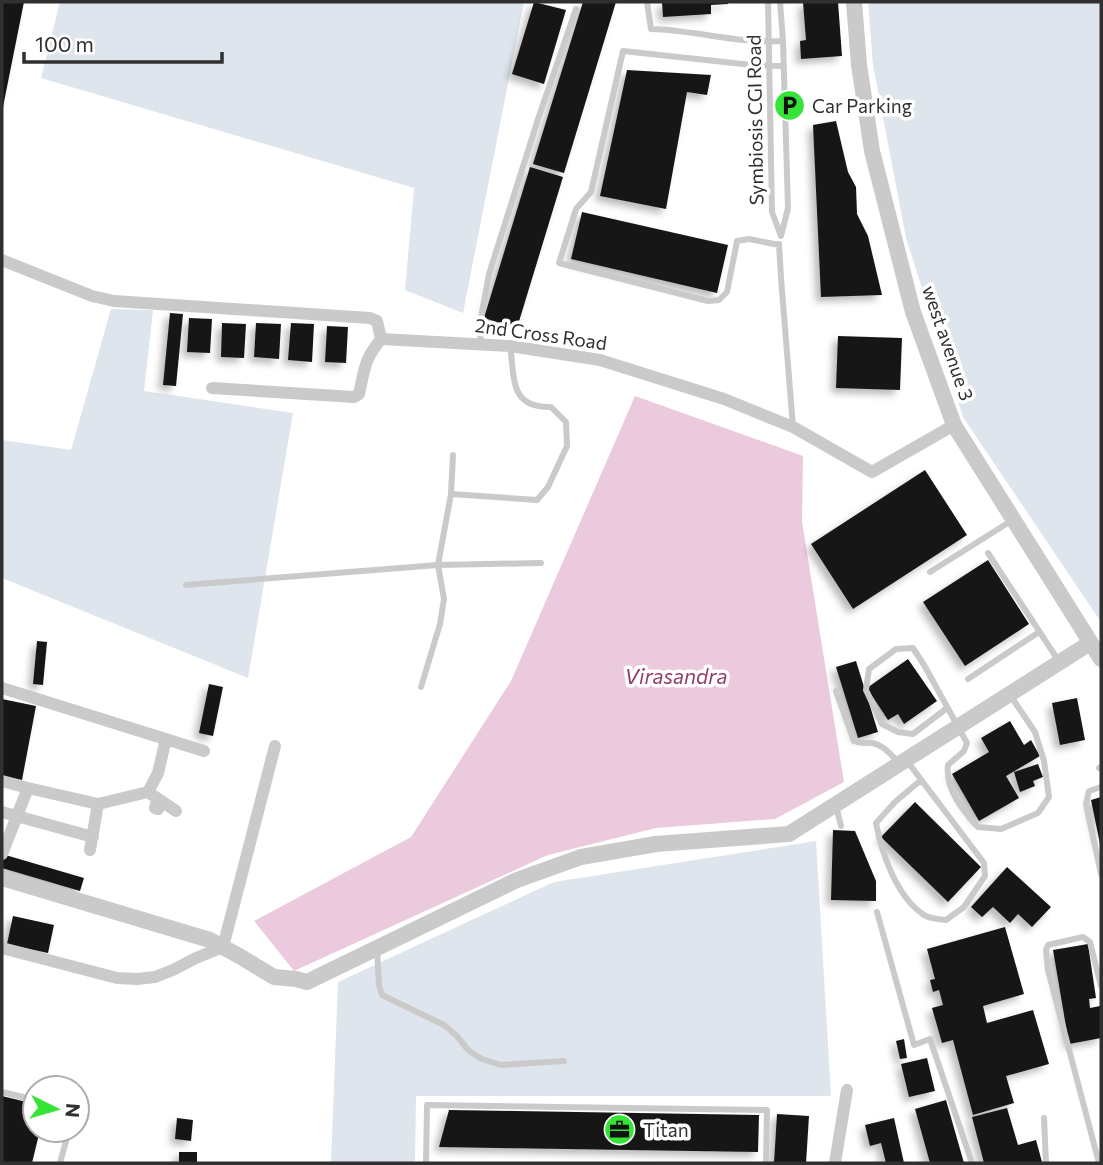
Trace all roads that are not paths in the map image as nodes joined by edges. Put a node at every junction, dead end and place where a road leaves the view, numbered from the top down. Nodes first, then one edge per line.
1 (647, 2) edge
2 (768, 2) edge
3 (780, 2) edge
4 (854, 2) edge
5 (576, 9) dead end
6 (783, 41) junction
7 (770, 42) junction
8 (770, 66) junction
9 (783, 66) junction
10 (781, 236) junction
11 (779, 245) junction
12 (2, 260) edge
13 (381, 339) junction
14 (480, 344) junction
15 (510, 346) junction
16 (212, 388) dead end
17 (954, 425) junction
18 (793, 427) junction
19 (453, 455) dead end
20 (451, 494) junction
21 (1013, 520) junction
22 (988, 553) dead end
23 (541, 563) dead end
24 (438, 565) junction
25 (930, 572) dead end
26 (186, 585) dead end
27 (1039, 632) junction
28 (1090, 643) junction
29 (1101, 659) edge
30 (1059, 662) junction
31 (968, 679) dead end
32 (421, 687) dead end
33 (2, 688) edge
34 (836, 691) dead end
35 (1009, 694) junction
36 (947, 708) junction
37 (957, 727) junction
38 (166, 739) junction
39 (275, 746) dead end
40 (204, 751) dead end
41 (902, 762) junction
42 (921, 780) junction
43 (2, 782) edge
44 (1101, 786) edge
45 (28, 788) junction
46 (148, 792) junction
47 (98, 804) junction
48 (835, 804) junction
49 (176, 811) dead end
50 (2, 812) edge
51 (17, 817) junction
52 (841, 826) dead end
53 (2, 853) edge
54 (1101, 874) edge
55 (2, 878) edge
56 (877, 912) dead end
57 (223, 947) junction
58 (2, 948) edge
59 (377, 948) junction
60 (1101, 986) edge
61 (564, 1061) dead end
62 (847, 1090) dead end
63 (2, 1092) edge
64 (21, 1097) edge
65 (1044, 1118) dead end
66 (1101, 1129) edge
67 (1091, 1133) junction
68 (66, 1144) edge
69 (61, 1163) edge
70 (426, 1163) edge
71 (765, 1163) edge
72 (835, 1163) edge
73 (972, 1163) edge
74 (1046, 1163) edge
75 (1098, 1163) edge

1 - 7 lane
2 - 7 lane, Symbiosis CGI Road
3 - 6 lane, Symbiosis CGI Road
4 - 17 street, west avenue 3
5 - 14 lane
6 - 7 lane
6 - 9 lane, Symbiosis CGI Road
7 - 8 lane, Symbiosis CGI Road
8 - 9 lane
8 - 10 lane, Symbiosis CGI Road
8 - 11 lane
9 - 10 lane, Symbiosis CGI Road
10 - 11 lane, Symbiosis CGI Road
11 - 18 lane, Symbiosis CGI Road
12 - 13 street
13 - 14 street, 2nd Cross Road
13 - 16 street
14 - 15 street, 2nd Cross Road
15 - 18 street, 2nd Cross Road
15 - 20 lane
17 - 18 street, 2nd Cross Road
17 - 21 street, west avenue 3
19 - 20 lane
20 - 24 lane
21 - 25 lane
21 - 28 street, west avenue 3
22 - 27 lane
23 - 24 lane
24 - 26 lane
24 - 32 lane
27 - 30 lane
27 - 31 lane
28 - 29 street, west avenue 3
28 - 30 street
30 - 35 street
33 - 38 street
34 - 41 lane
35 - 37 street
35 - 37 lane
36 - 36 lane
36 - 37 lane
37 - 41 street
38 - 40 street
38 - 46 street
39 - 57 street
41 - 42 lane
41 - 48 street
42 - 42 lane
43 - 45 street
44 - 54 lane
45 - 47 street
45 - 51 street
46 - 47 street
46 - 49 street
47 - 51 street
48 - 52 lane
48 - 59 street
50 - 51 street
51 - 53 street
55 - 57 street
56 - 73 lane
57 - 58 street
57 - 59 street
59 - 61 lane
60 - 67 lane
62 - 72 street
63 - 64 lane
65 - 74 lane
66 - 67 lane
67 - 75 lane
68 - 69 lane
70 - 71 lane

